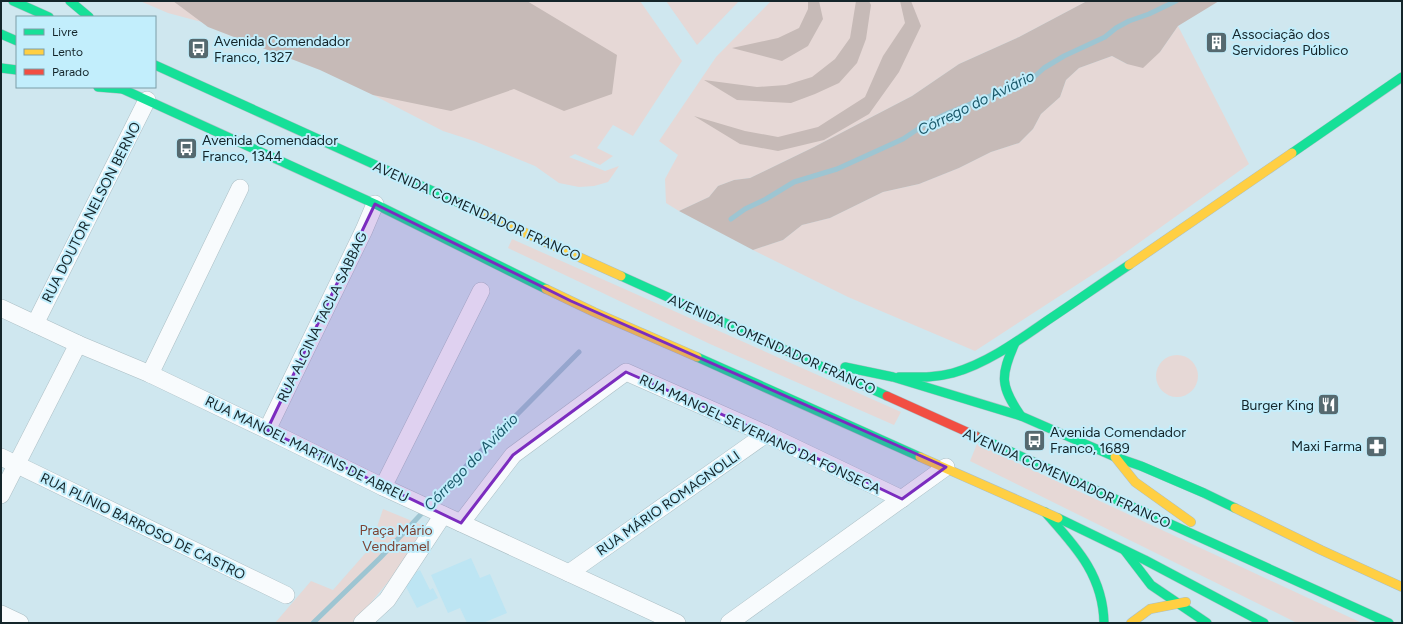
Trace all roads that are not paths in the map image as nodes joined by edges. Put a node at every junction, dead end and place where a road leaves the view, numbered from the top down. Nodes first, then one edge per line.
1 (13, 1) edge
2 (70, 1) edge
3 (47, 16) edge
4 (88, 16) edge
5 (1, 34) edge
6 (16, 41) edge
7 (156, 65) edge
8 (1, 68) edge
9 (16, 70) edge
10 (1402, 77) edge
11 (121, 88) edge
12 (147, 100) junction
13 (240, 188) dead end
14 (375, 204) junction
15 (481, 291) dead end
16 (1, 308) edge
17 (35, 324) junction
18 (1015, 343) junction
19 (78, 344) junction
20 (801, 358) junction
21 (150, 374) junction
22 (893, 377) junction
23 (1021, 416) junction
24 (268, 430) junction
25 (766, 434) junction
26 (1115, 457) junction
27 (1, 458) edge
28 (17, 465) junction
29 (946, 467) junction
30 (390, 490) junction
31 (1, 495) edge
32 (902, 499) junction
33 (1045, 512) junction
34 (440, 513) junction
35 (461, 523) junction
36 (1126, 550) junction
37 (1242, 557) junction
38 (569, 573) junction
39 (1402, 587) edge
40 (286, 595) dead end
41 (1220, 600) junction
42 (1176, 603) junction
43 (1, 614) edge
44 (20, 623) edge
45 (362, 623) edge
46 (677, 623) edge
47 (729, 623) edge
48 (1104, 623) edge
49 (1131, 623) edge
50 (1207, 623) edge
51 (1264, 623) edge
52 (1389, 623) edge

1 - 3 main road
2 - 4 main road
5 - 6 main road
7 - 20 main road, AVENIDA COMENDADOR FRANCO
8 - 9 main road
10 - 18 main road
11 - 12 main road
12 - 14 main road
12 - 17 street, RUA DOUTOR NELSON BERNO
13 - 21 street
14 - 24 street, RUA ALCINA TACLA SABBAG
14 - 29 main road
15 - 30 street
16 - 17 street, RUA MANOEL MARTINS DE ABREU
17 - 19 street, RUA MANOEL MARTINS DE ABREU
18 - 22 main road
18 - 23 main road
19 - 21 street, RUA MANOEL MARTINS DE ABREU
19 - 28 street
20 - 22 main road
20 - 37 main road, AVENIDA COMENDADOR FRANCO
21 - 24 street, RUA MANOEL MARTINS DE ABREU
22 - 23 main road
23 - 26 main road
24 - 30 street, RUA MANOEL MARTINS DE ABREU
25 - 32 street, RUA MANOEL SEVERIANO DA FONSECA
25 - 35 street, RUA MANOEL SEVERIANO DA FONSECA
25 - 38 street, RUA MÁRIO ROMAGNOLLI
26 - 37 main road
26 - 39 main road
27 - 28 street, RUA PLÍNIO BARROSO DE CASTRO
28 - 31 street
28 - 40 street, RUA PLÍNIO BARROSO DE CASTRO
29 - 32 street
29 - 33 main road
30 - 34 street, RUA MANOEL MARTINS DE ABREU
32 - 47 street
33 - 36 main road
33 - 48 main road
34 - 35 street, RUA MANOEL MARTINS DE ABREU
34 - 45 street
35 - 38 street, RUA MANOEL MARTINS DE ABREU
36 - 41 main road
36 - 42 main road
37 - 52 main road, AVENIDA COMENDADOR FRANCO
38 - 46 street, RUA MANOEL MARTINS DE ABREU
41 - 42 main road
41 - 51 main road
42 - 49 main road
42 - 50 main road
43 - 44 street

